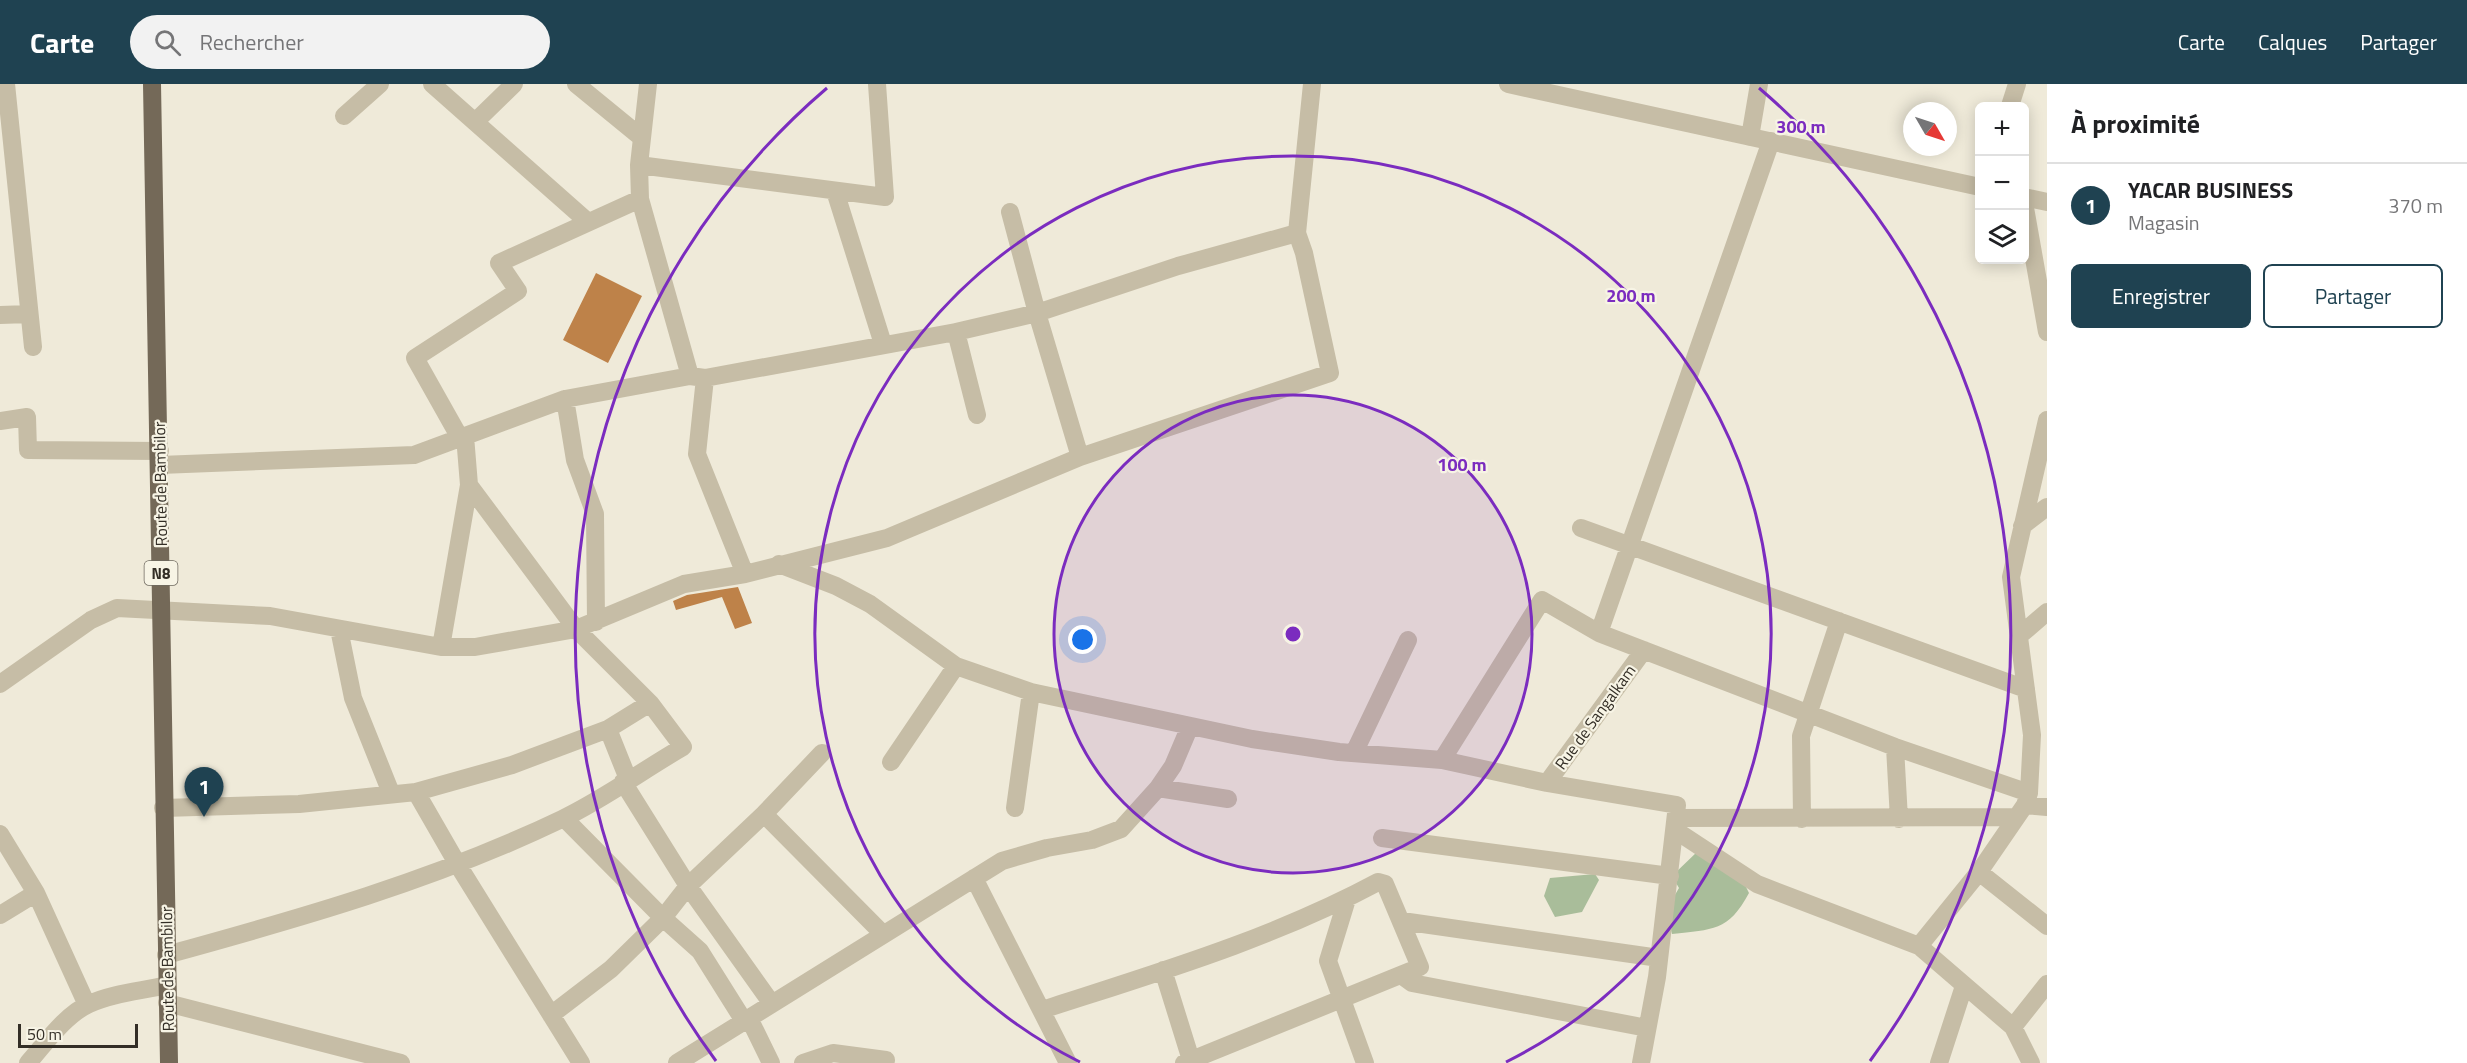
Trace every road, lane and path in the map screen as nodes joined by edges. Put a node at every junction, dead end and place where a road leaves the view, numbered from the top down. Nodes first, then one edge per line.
1 (6, 84) edge
2 (152, 84) edge
3 (380, 84) edge
4 (432, 84) edge
5 (514, 84) edge
6 (576, 84) edge
7 (648, 84) edge
8 (877, 84) edge
9 (1312, 84) edge
10 (1508, 84) edge
11 (1760, 84) edge
12 (2017, 84) edge
13 (2011, 102) edge
14 (344, 116) dead end
15 (475, 122) junction
16 (1750, 137) junction
17 (642, 138) junction
18 (1771, 141) junction
19 (639, 165) junction
20 (1975, 186) edge
21 (836, 191) junction
22 (2029, 198) edge
23 (640, 199) junction
24 (2047, 202) edge
25 (2026, 210) edge
26 (1010, 212) dead end
27 (588, 222) junction
28 (1297, 233) junction
29 (1037, 313) junction
30 (29, 314) junction
31 (0, 315) edge
32 (956, 332) junction
33 (2047, 332) edge
34 (883, 344) junction
35 (33, 347) dead end
36 (698, 377) junction
37 (565, 399) junction
38 (977, 414) dead end
39 (2047, 420) edge
40 (0, 421) edge
41 (463, 437) junction
42 (1080, 457) junction
43 (160, 458) junction
44 (469, 485) junction
45 (2047, 507) edge
46 (2022, 526) junction
47 (1581, 528) dead end
48 (1629, 546) junction
49 (779, 564) junction
50 (745, 574) junction
51 (161, 609) junction
52 (2047, 612) edge
53 (1839, 621) junction
54 (596, 622) junction
55 (576, 628) junction
56 (339, 629) junction
57 (1599, 633) junction
58 (2019, 636) junction
59 (1408, 639) dead end
60 (441, 647) junction
61 (1644, 650) junction
62 (956, 666) junction
63 (0, 684) edge
64 (2026, 689) junction
65 (1031, 692) junction
66 (650, 703) junction
67 (1808, 713) junction
68 (1190, 726) junction
69 (608, 729) junction
70 (1896, 747) junction
71 (822, 753) dead end
72 (1354, 753) junction
73 (1442, 760) junction
74 (891, 762) dead end
75 (626, 781) junction
76 (1546, 783) junction
77 (1158, 788) junction
78 (417, 792) junction
79 (391, 793) junction
80 (1228, 799) dead end
81 (2024, 805) junction
82 (2046, 807) edge
83 (163, 808) junction
84 (1015, 808) dead end
85 (764, 814) junction
86 (564, 818) junction
87 (1802, 819) junction
88 (1899, 819) junction
89 (1676, 824) junction
90 (0, 834) edge
91 (1382, 838) dead end
92 (458, 866) junction
93 (1979, 872) junction
94 (1670, 876) junction
95 (974, 878) junction
96 (688, 886) junction
97 (36, 893) junction
98 (1347, 899) junction
99 (0, 915) edge
100 (663, 918) junction
101 (1402, 921) junction
102 (2047, 926) edge
103 (883, 934) junction
104 (1919, 946) junction
105 (166, 955) junction
106 (1659, 958) junction
107 (1163, 970) junction
108 (1401, 975) junction
109 (2047, 984) edge
110 (1964, 986) junction
111 (167, 994) junction
112 (1342, 999) junction
113 (772, 1004) junction
114 (87, 1005) junction
115 (1042, 1010) junction
116 (551, 1016) junction
117 (747, 1020) junction
118 (2013, 1027) junction
119 (1647, 1028) junction
120 (333, 1055) edge
121 (886, 1060) dead end
122 (1188, 1062) edge
123 (27, 1063) edge
124 (169, 1063) edge
125 (401, 1063) edge
126 (581, 1063) edge
127 (677, 1063) edge
128 (771, 1063) edge
129 (803, 1063) edge
130 (1068, 1063) edge
131 (1365, 1063) edge
132 (1641, 1063) edge
133 (1939, 1063) edge
134 (2031, 1063) edge

1 - 30 street
2 - 43 main road, Route de Bambilor / N8
3 - 14 street
4 - 15 street
5 - 15 street
6 - 17 street
7 - 17 street
8 - 21 street
9 - 28 street
10 - 16 street
11 - 16 street
12 - 13 street
15 - 27 street
16 - 18 street
17 - 19 street
18 - 20 street
18 - 48 street
19 - 21 street
19 - 23 street
21 - 34 street
22 - 24 street
23 - 27 street
23 - 36 street
25 - 33 street
26 - 29 street
27 - 41 street
28 - 29 street
28 - 42 street
29 - 32 street
29 - 42 street
30 - 31 street
30 - 35 street
32 - 34 street
32 - 38 street
34 - 36 street
36 - 37 street
36 - 50 street
37 - 41 street
37 - 54 street
39 - 46 street
40 - 43 street
41 - 43 street
41 - 44 street
42 - 49 street
43 - 51 main road, Route de Bambilor / N8
44 - 55 street
44 - 60 street
45 - 46 street
46 - 58 street
47 - 48 street
48 - 53 street
48 - 57 street
49 - 50 street
49 - 62 street
50 - 54 street
51 - 56 street
51 - 63 street
51 - 83 main road, Route de Bambilor / N8
52 - 58 street
53 - 64 street
53 - 67 street
54 - 55 street
55 - 60 street
55 - 66 street
56 - 60 street
56 - 79 street
57 - 61 street
57 - 73 street
58 - 64 street
59 - 72 street
61 - 67 street
61 - 76 street, Rue de Sangalkam
62 - 65 street
62 - 74 street
64 - 81 street
65 - 68 street
65 - 84 street
66 - 69 street
66 - 75 street
67 - 70 street
67 - 87 street
68 - 72 street
68 - 77 street
69 - 75 street
69 - 78 street
70 - 81 street
70 - 88 street
71 - 85 street
72 - 73 street
73 - 76 street
75 - 86 street
75 - 96 street
76 - 89 street
77 - 80 street
77 - 95 street
78 - 79 street
78 - 92 street
79 - 83 street
81 - 82 street
81 - 88 street
81 - 93 street
83 - 105 main road, Route de Bambilor / N8
85 - 96 street
85 - 103 street
86 - 92 street
86 - 100 street
87 - 88 street
87 - 89 street
89 - 94 street
89 - 104 street
90 - 97 street
91 - 94 street
92 - 105 street
92 - 116 street
93 - 102 street
93 - 104 street
94 - 106 street
95 - 103 street
95 - 115 street
96 - 100 street
96 - 113 street
97 - 99 street
97 - 114 street
98 - 101 street
98 - 107 street
98 - 112 street
100 - 116 street
100 - 117 street
101 - 106 street
101 - 108 street
103 - 113 street
104 - 110 street
105 - 111 main road, Route de Bambilor / N8
106 - 119 street
107 - 115 street
107 - 122 street
108 - 112 street
108 - 119 street
109 - 118 street
110 - 118 street
110 - 133 street
111 - 114 street
111 - 120 street
111 - 124 main road, Route de Bambilor / N8
112 - 122 street
112 - 131 street
113 - 117 street
114 - 123 street
115 - 130 street
116 - 126 street
117 - 127 street
117 - 128 street
118 - 134 street
119 - 132 street
120 - 125 street
121 - 129 street

